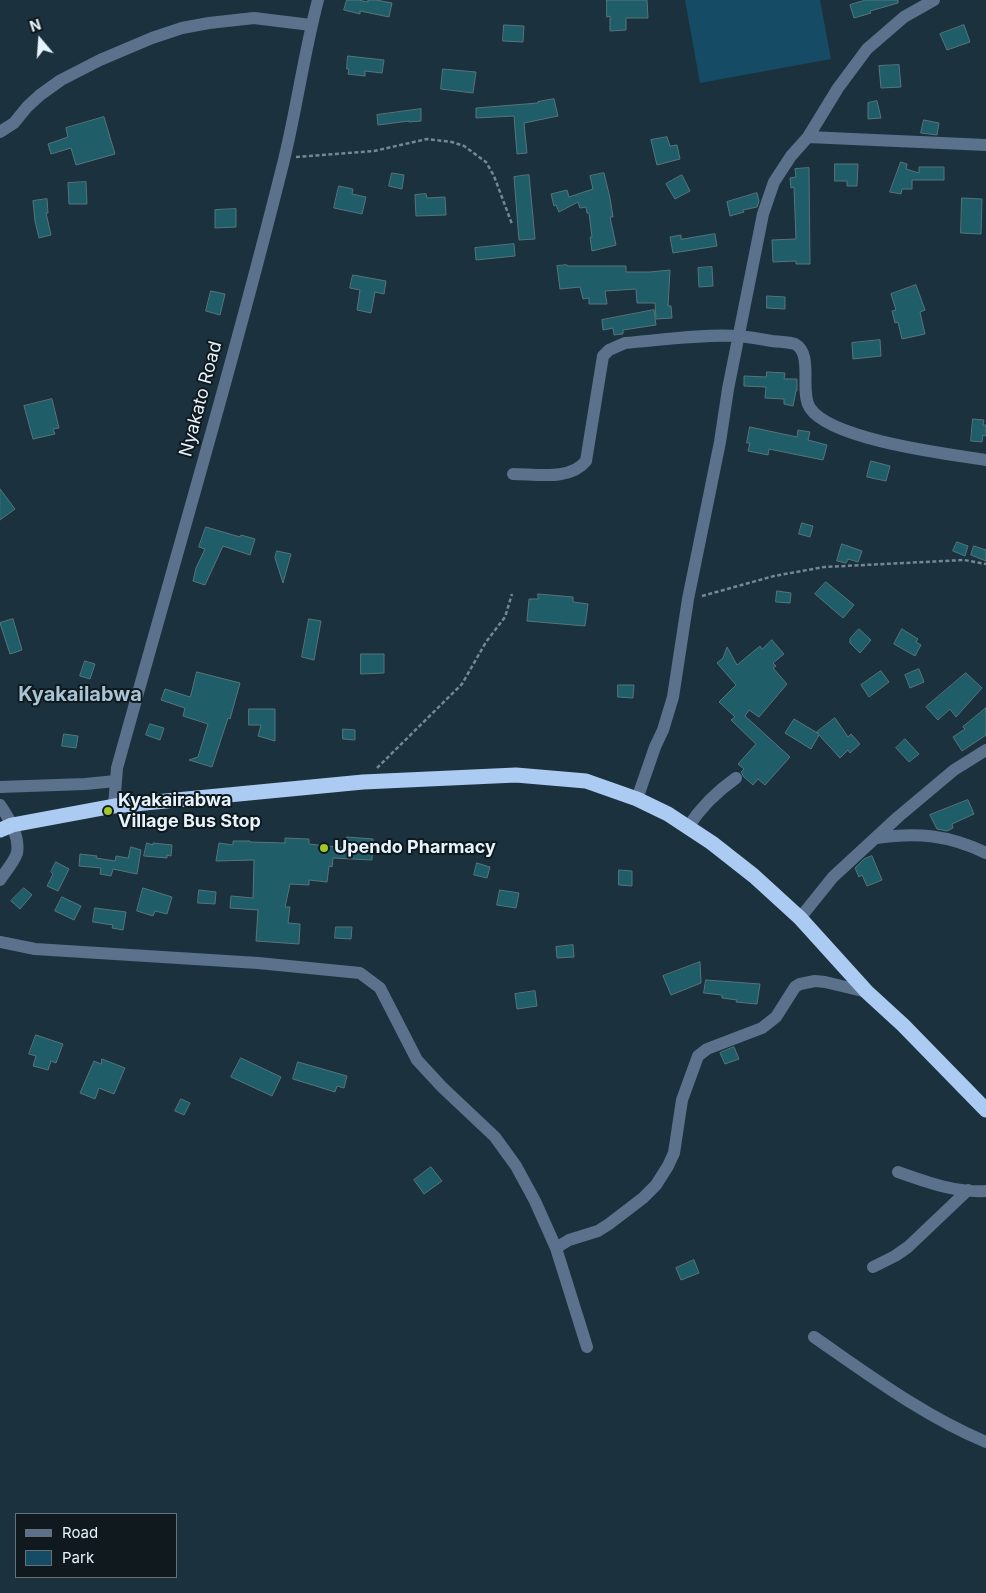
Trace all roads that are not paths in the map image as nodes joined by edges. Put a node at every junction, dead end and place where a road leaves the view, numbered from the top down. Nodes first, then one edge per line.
1 (318, 0) edge
2 (934, 0) edge
3 (311, 25) junction
4 (0, 132) edge
5 (808, 137) junction
6 (986, 145) edge
7 (738, 336) junction
8 (986, 460) edge
9 (513, 474) dead end
10 (986, 750) edge
11 (736, 778) dead end
12 (116, 781) junction
13 (0, 787) edge
14 (637, 799) junction
15 (0, 805) edge
16 (114, 806) junction
17 (6, 827) edge
18 (688, 827) junction
19 (877, 838) junction
20 (986, 853) edge
21 (0, 880) edge
22 (800, 918) junction
23 (0, 942) edge
24 (867, 992) junction
25 (986, 1110) edge
26 (898, 1172) dead end
27 (968, 1190) junction
28 (986, 1191) edge
29 (556, 1248) junction
30 (873, 1267) dead end
31 (814, 1336) dead end
32 (587, 1347) dead end
33 (986, 1442) edge

1 - 3 street, Nyakato Road
2 - 5 street
3 - 4 street
3 - 12 street, Nyakato Road
5 - 6 street
5 - 7 street
7 - 8 street
7 - 9 street
7 - 14 street
10 - 19 street
11 - 18 street
12 - 13 street
12 - 16 street, Nyakato Road
14 - 16 highway
14 - 18 highway
15 - 17 street
16 - 17 highway
17 - 21 street
18 - 22 highway
19 - 20 street
19 - 22 street
22 - 24 highway
23 - 29 street
24 - 25 highway
24 - 29 street
26 - 27 street
27 - 28 street
27 - 30 street
29 - 32 street
31 - 33 street

